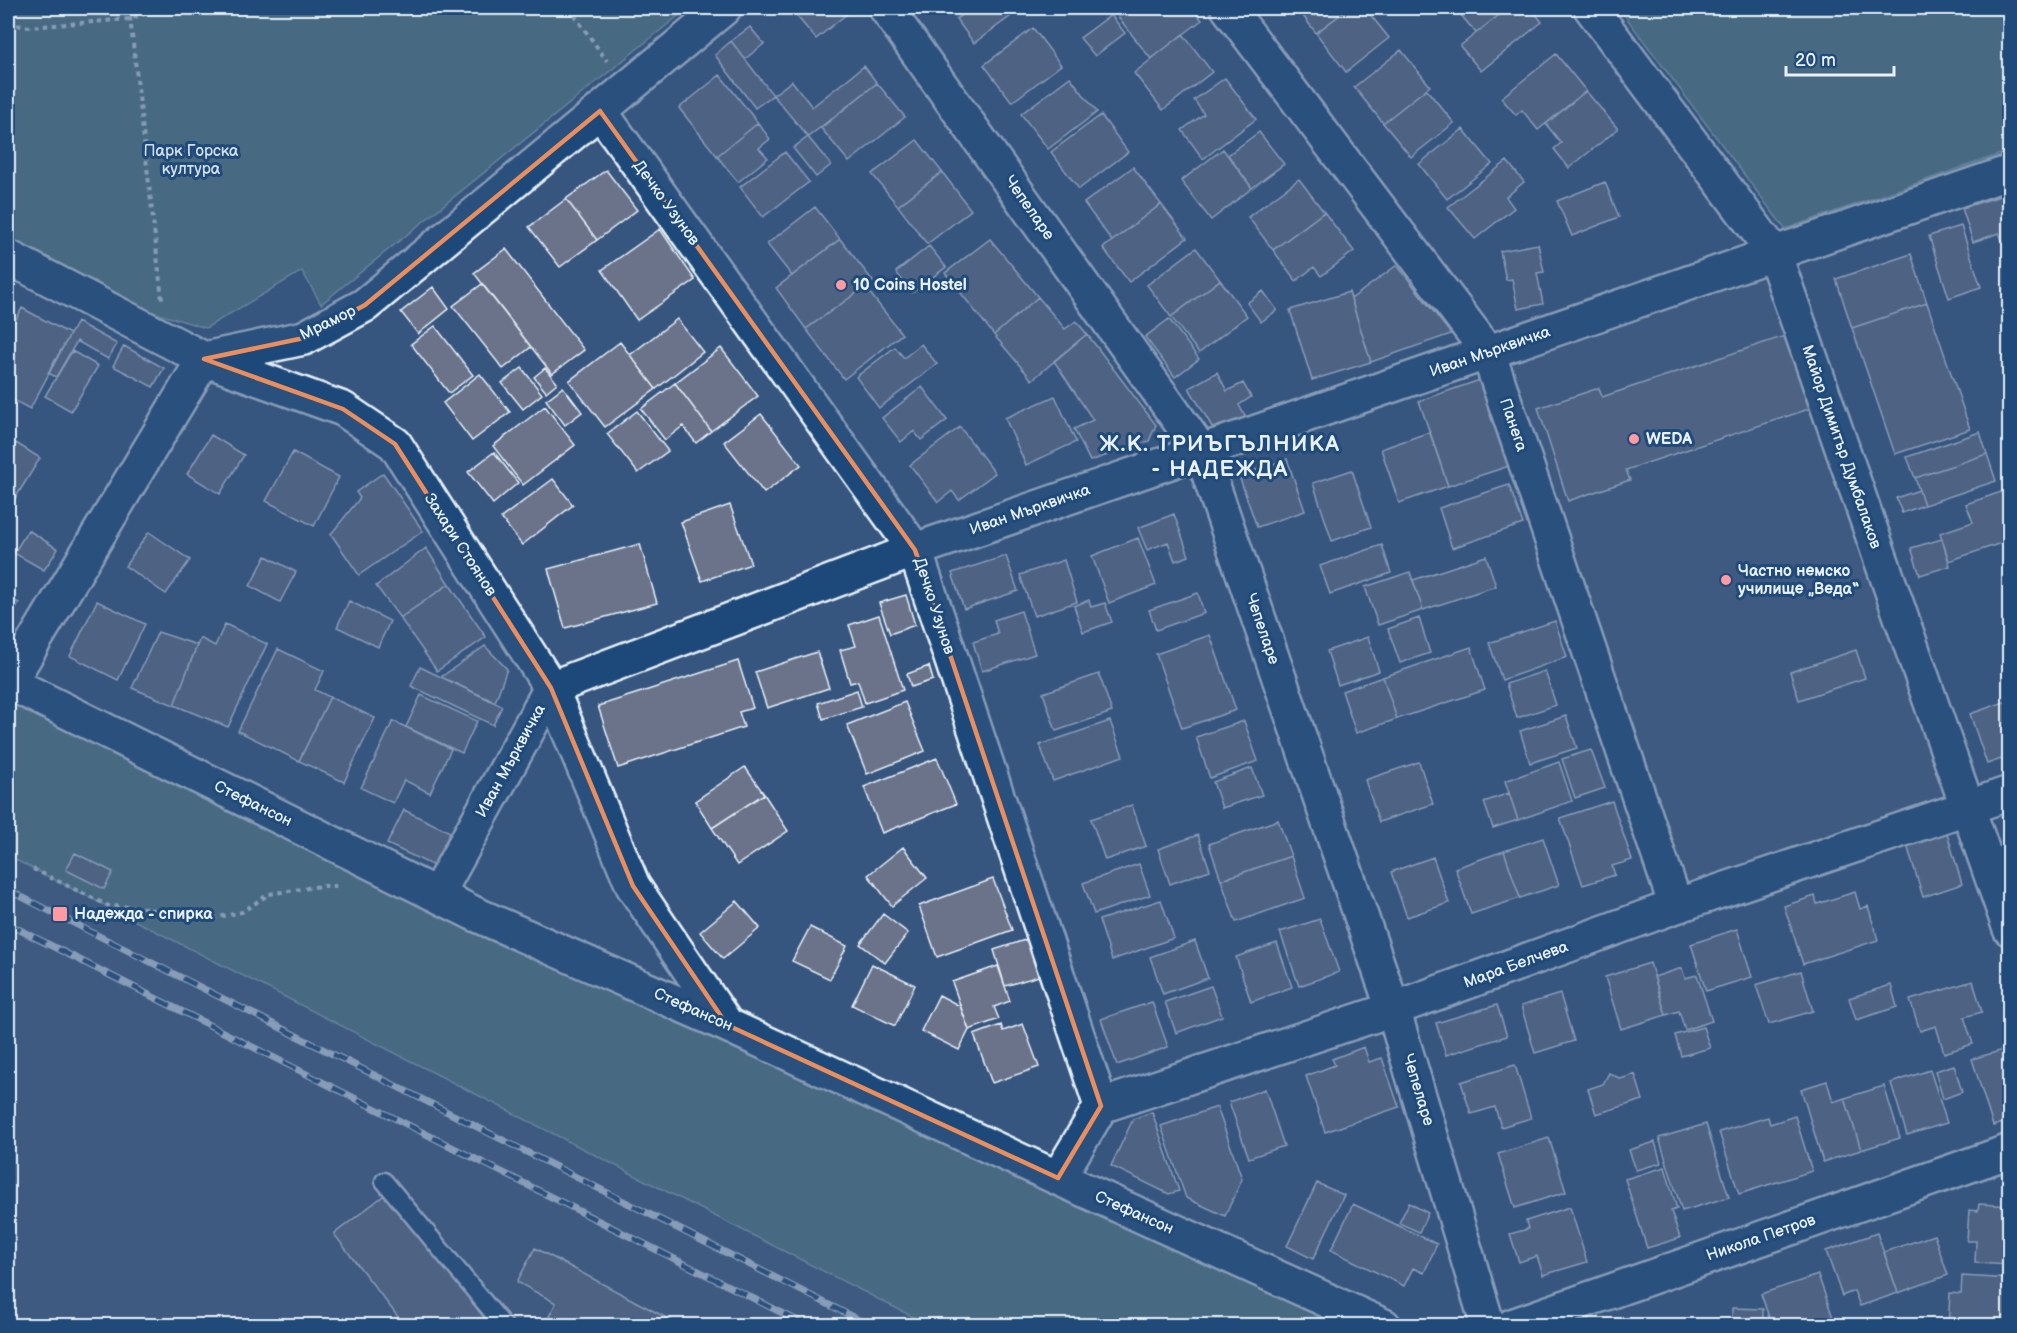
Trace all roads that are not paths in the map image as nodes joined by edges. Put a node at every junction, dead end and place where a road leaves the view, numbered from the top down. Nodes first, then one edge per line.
1 (724, 8) edge
2 (886, 8) edge
3 (1228, 8) edge
4 (1591, 8) edge
5 (600, 111) junction
6 (2010, 172) edge
7 (1774, 253) junction
8 (8, 257) edge
9 (1488, 352) junction
10 (204, 359) junction
11 (1201, 451) junction
12 (915, 550) junction
13 (8, 683) edge
14 (551, 688) junction
15 (2010, 793) edge
16 (1966, 808) junction
17 (437, 895) junction
18 (1676, 906) junction
19 (2010, 929) edge
20 (1394, 1009) junction
21 (727, 1025) junction
22 (1101, 1106) junction
23 (2010, 1151) edge
24 (1058, 1178) junction
25 (384, 1181) dead end
26 (504, 1326) edge
27 (1384, 1326) edge
28 (1488, 1326) edge
29 (1512, 1326) edge

1 - 5 street, Мрамор
2 - 11 street, Чепеларе
3 - 9 street, Панега
4 - 7 street, Майор Димитър Думбалаков
5 - 10 street, Мрамор
5 - 12 street, Дечко Узунов
6 - 7 street, Иван Мърквичка
7 - 9 street, Иван Мърквичка
7 - 16 street, Майор Димитър Думбалаков
8 - 10 street, Захари Стоянов
9 - 11 street, Иван Мърквичка
9 - 18 street, Панега
10 - 13 street
10 - 14 street, Захари Стоянов
11 - 12 street, Иван Мърквичка
11 - 20 street, Чепеларе
12 - 14 street, Иван Мърквичка
12 - 22 street, Дечко Узунов
13 - 17 street, Стефансон
14 - 17 street, Иван Мърквичка
14 - 21 street, Захари Стоянов
15 - 16 street, Мара Белчева
16 - 18 street, Мара Белчева
16 - 19 street, Майор Димитър Думбалаков
17 - 21 street, Стефансон
18 - 20 street, Мара Белчева
20 - 22 street, Мара Белчева
20 - 28 street, Чепеларе
21 - 24 street, Стефансон
22 - 24 street
23 - 29 street, Никола Петров
24 - 27 street, Стефансон
25 - 26 lane

